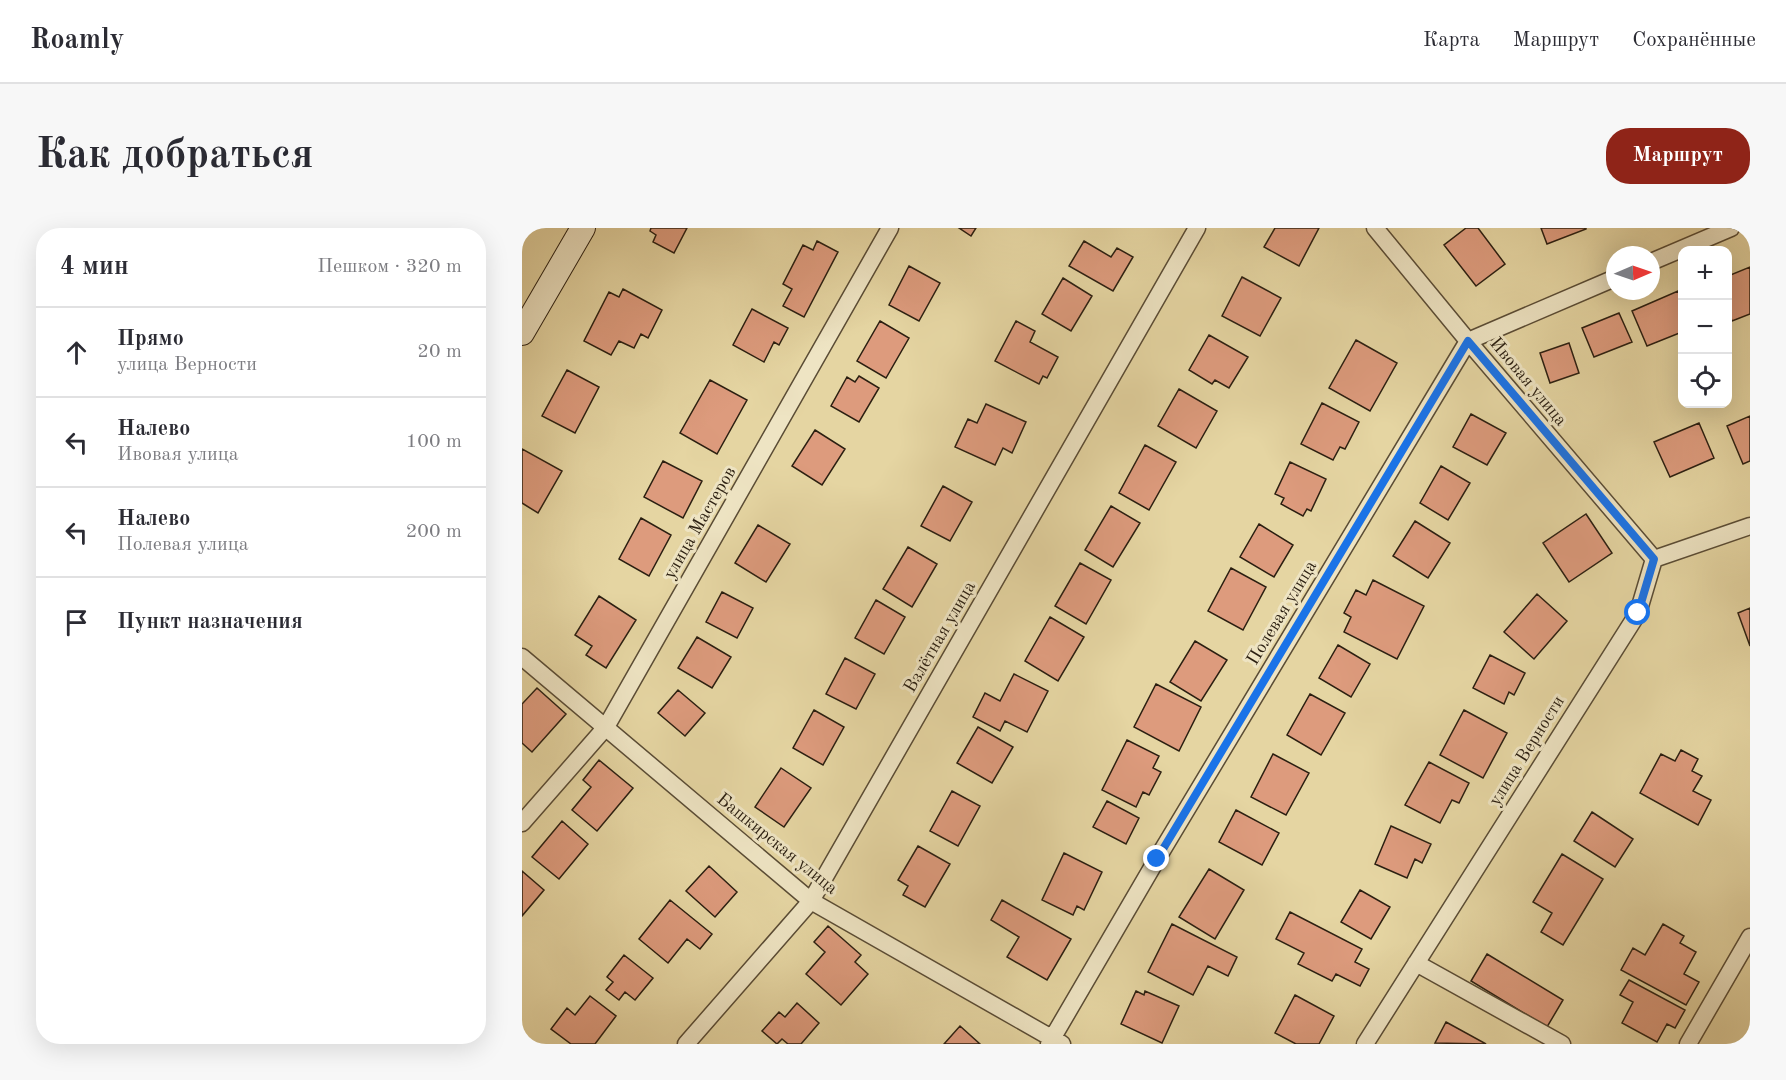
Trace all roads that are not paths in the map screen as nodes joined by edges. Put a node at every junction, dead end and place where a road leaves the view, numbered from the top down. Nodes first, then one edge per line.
1 (583, 228) edge
2 (890, 228) edge
3 (1197, 228) edge
4 (1375, 228) edge
5 (1731, 228) edge
6 (1660, 258) edge
7 (1606, 282) edge
8 (522, 333) edge
9 (1468, 341) junction
10 (1750, 526) edge
11 (1654, 559) junction
12 (522, 657) edge
13 (606, 727) junction
14 (522, 823) edge
15 (812, 901) junction
16 (1750, 936) edge
17 (1416, 963) junction
18 (1055, 1042) edge
19 (686, 1044) edge
20 (1365, 1044) edge
21 (1562, 1044) edge
22 (1688, 1044) edge

1 - 8 street
2 - 13 street, улица Мастеров
3 - 15 street, Взлётная улица
4 - 9 street, Ивовая улица
5 - 6 street
7 - 9 street
9 - 11 street, Ивовая улица
9 - 18 street, Полевая улица
10 - 11 street
11 - 17 street, улица Верности
12 - 13 street, Башкирская улица
13 - 14 street, улица Мастеров
13 - 15 street, Башкирская улица
15 - 18 street, Башкирская улица
15 - 19 street, Взлётная улица
16 - 22 street
17 - 20 street, улица Верности
17 - 21 street

